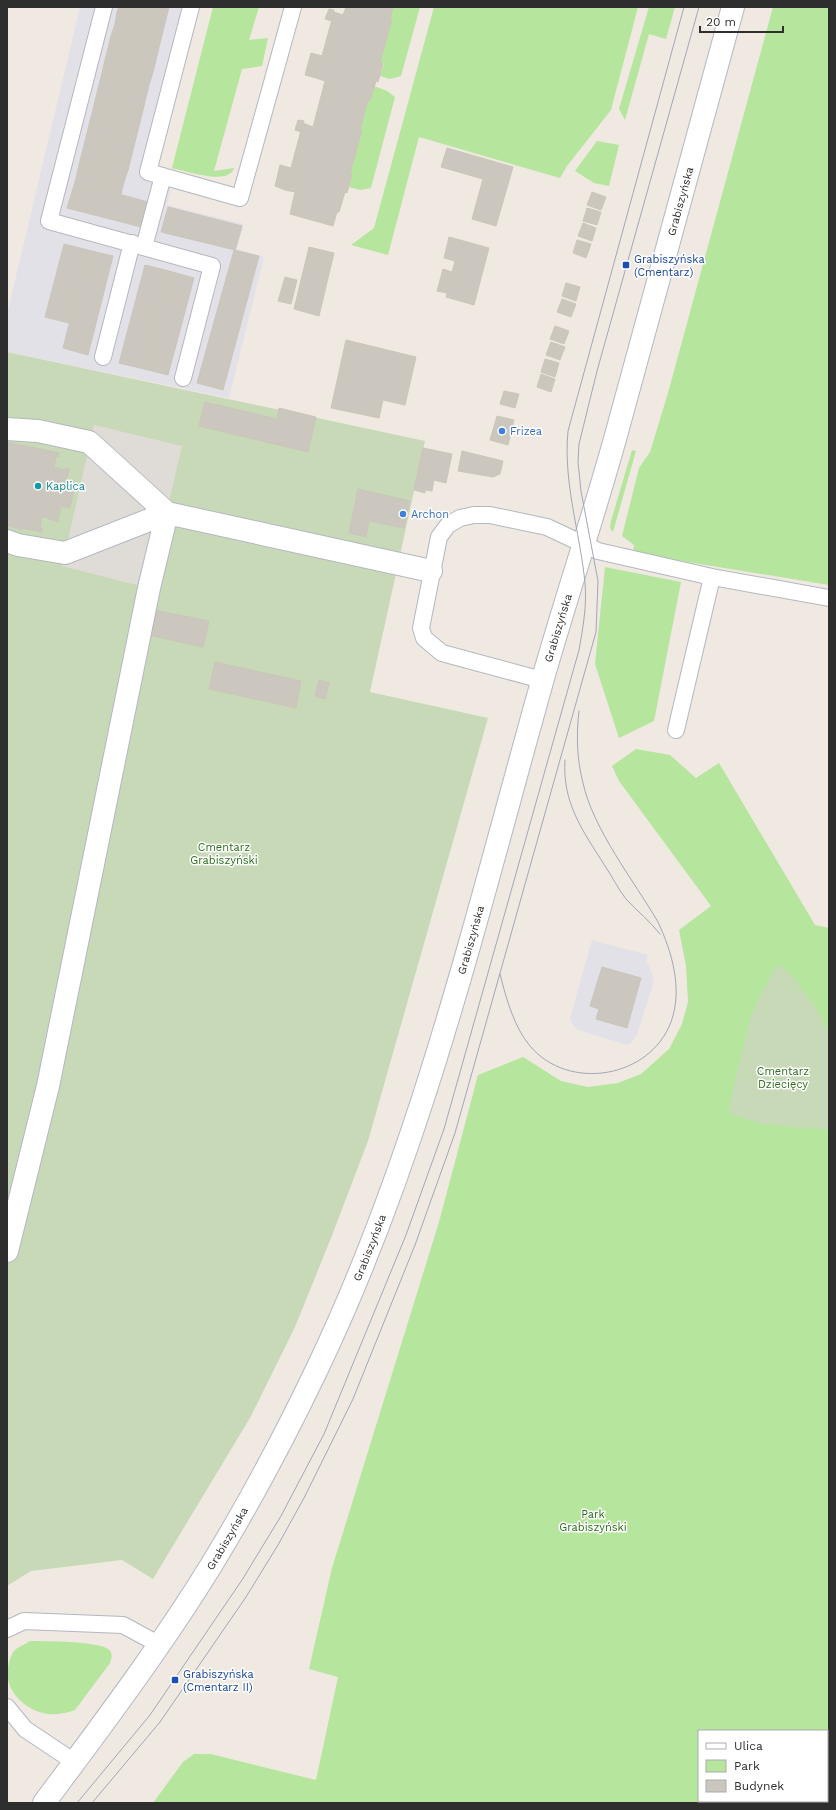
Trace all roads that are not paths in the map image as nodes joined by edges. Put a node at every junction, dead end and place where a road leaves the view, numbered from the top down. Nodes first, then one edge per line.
1 (104, 7) edge
2 (191, 7) edge
3 (293, 7) edge
4 (733, 7) edge
5 (163, 176) junction
6 (138, 245) junction
7 (103, 357) dead end
8 (183, 378) dead end
9 (7, 430) edge
10 (167, 513) junction
11 (7, 541) edge
12 (583, 544) junction
13 (431, 571) junction
14 (712, 577) junction
15 (829, 598) edge
16 (542, 680) junction
17 (676, 730) dead end
18 (7, 1251) edge
19 (7, 1629) edge
20 (152, 1641) junction
21 (7, 1707) edge
22 (73, 1761) junction
23 (44, 1803) edge

1 - 6 lane
2 - 5 lane
3 - 5 lane
4 - 12 main road, Grabiszyńska
5 - 6 lane
6 - 7 lane
6 - 8 lane
9 - 10 main road
10 - 11 main road
10 - 13 main road
10 - 18 main road
12 - 13 lane
12 - 14 lane
12 - 16 main road, Grabiszyńska
13 - 16 lane
14 - 15 lane
14 - 17 lane
16 - 20 main road, Grabiszyńska
19 - 20 lane
20 - 22 main road, Grabiszyńska
21 - 22 lane
22 - 23 main road, Grabiszyńska

